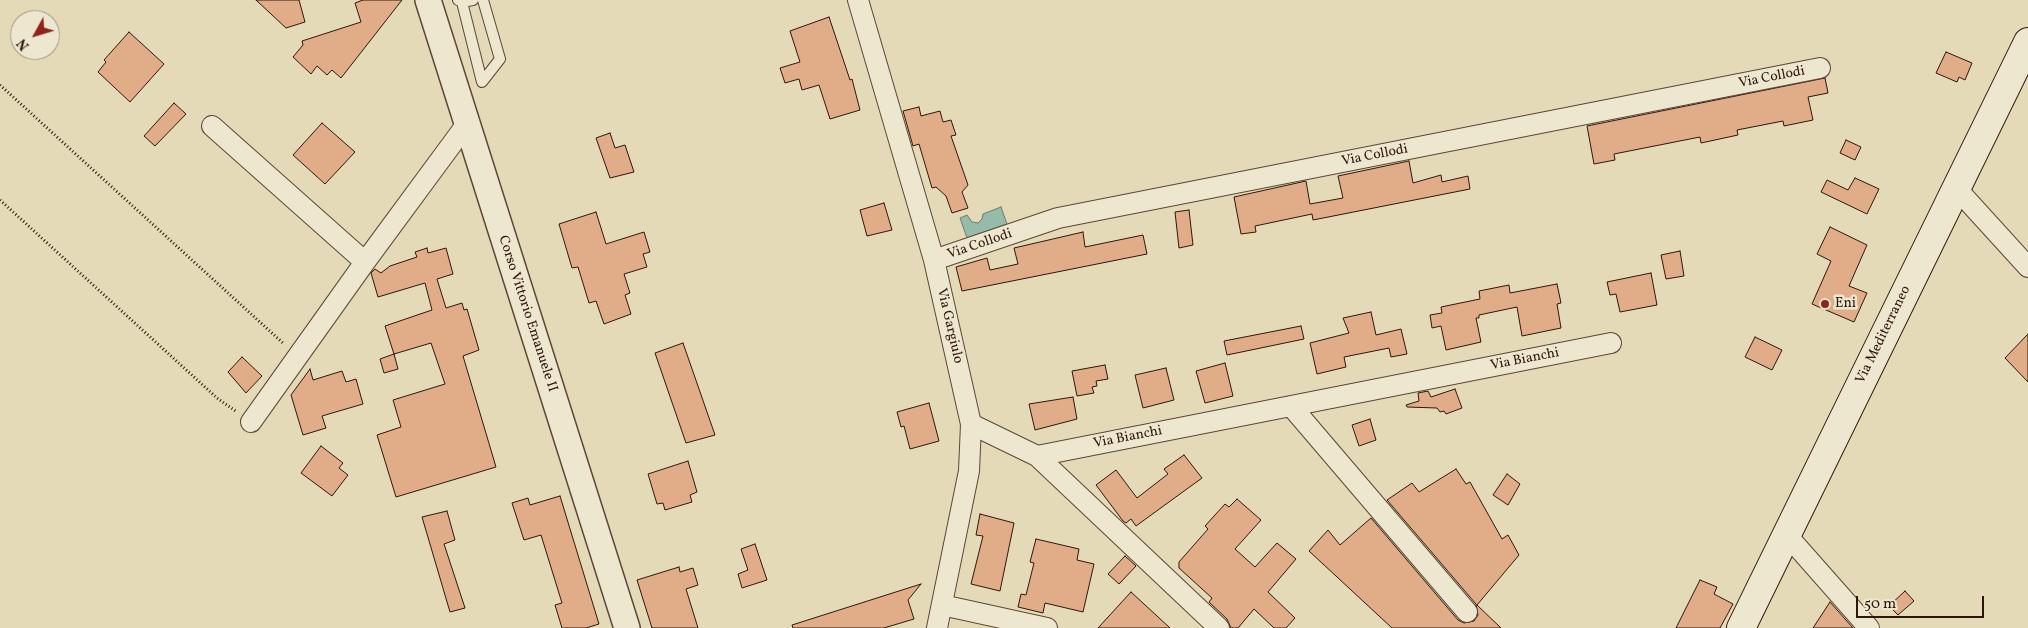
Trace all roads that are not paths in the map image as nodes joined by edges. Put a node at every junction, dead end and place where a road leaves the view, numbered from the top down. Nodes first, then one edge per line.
1 (428, 0) edge
2 (483, 0) edge
3 (858, 0) edge
4 (464, 1) edge
5 (2028, 42) edge
6 (1820, 68) dead end
7 (466, 125) junction
8 (212, 126) dead end
9 (1956, 188) junction
10 (934, 260) junction
11 (365, 262) junction
12 (2028, 266) edge
13 (1611, 343) dead end
14 (1291, 406) junction
15 (252, 422) road end
16 (971, 424) junction
17 (1037, 456) junction
18 (1786, 534) junction
19 (942, 605) junction
20 (1467, 612) dead end
21 (627, 628) edge
22 (937, 628) edge
23 (1045, 628) edge
24 (1219, 628) edge
25 (1741, 628) edge
26 (1869, 628) edge

1 - 7 street, Corso Vittorio Emanuele II
2 - 4 lane
3 - 10 street, Via Gargiulo
5 - 9 main road, Via Mediterraneo
6 - 10 street, Via Collodi
7 - 11 street
7 - 21 street, Corso Vittorio Emanuele II
8 - 11 street
9 - 12 street
9 - 18 main road, Via Mediterraneo
10 - 16 street, Via Gargiulo
11 - 15 street
13 - 14 street, Via Bianchi
14 - 17 street, Via Bianchi
14 - 20 street
16 - 17 street
16 - 19 street, Via Gargiulo
17 - 24 street
18 - 25 main road, Via Mediterraneo
18 - 26 street
19 - 22 street, Via Gargiulo
19 - 23 street

